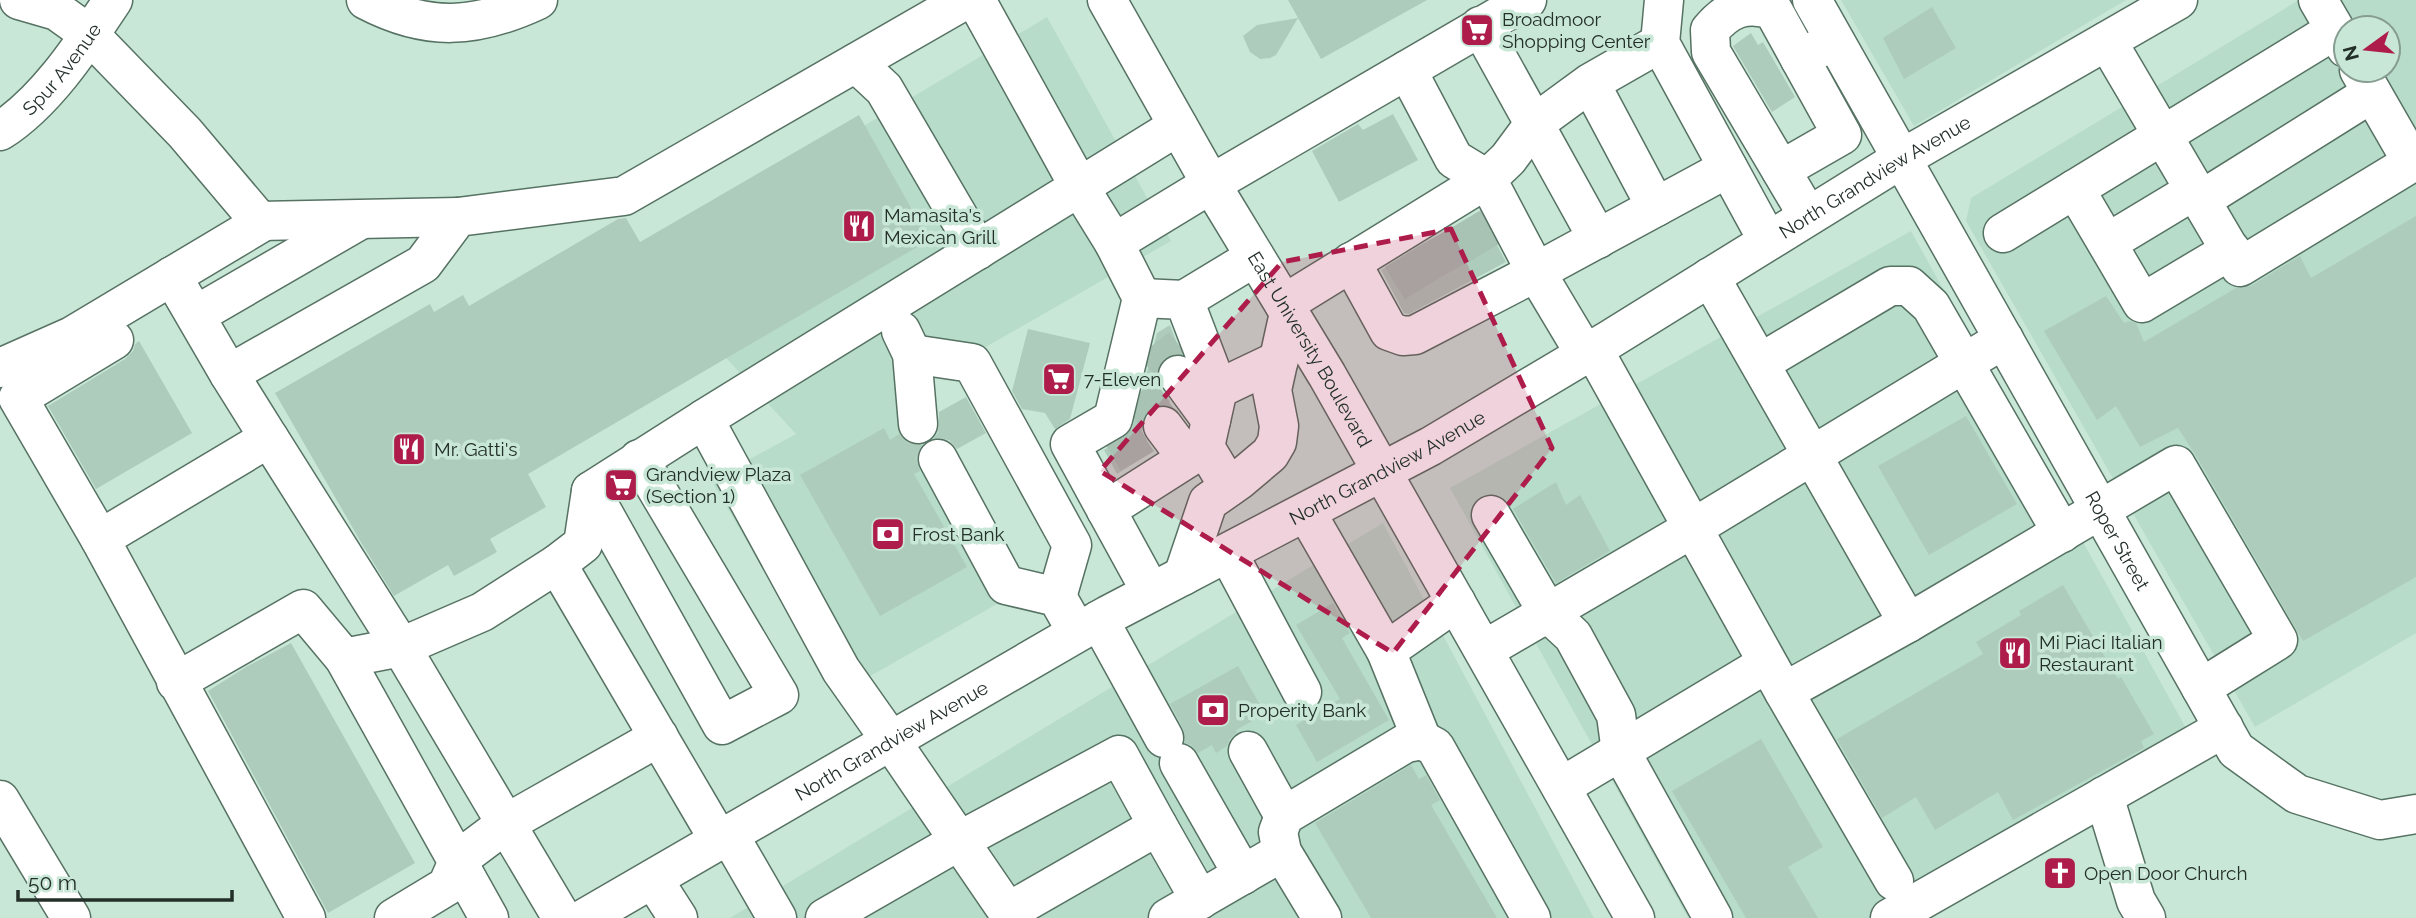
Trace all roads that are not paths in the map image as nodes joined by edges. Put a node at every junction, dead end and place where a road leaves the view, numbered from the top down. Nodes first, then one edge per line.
1 (19, 0) edge
2 (113, 0) edge
3 (366, 0) edge
4 (538, 0) edge
5 (965, 0) edge
6 (976, 0) edge
7 (1107, 0) edge
8 (1527, 0) edge
9 (1664, 0) edge
10 (1812, 0) edge
11 (2178, 0) edge
12 (1480, 26) junction
13 (2332, 27) edge
14 (89, 34) junction
15 (1834, 40) junction
16 (2107, 41) junction
17 (1660, 43) junction
18 (1800, 59) junction
19 (856, 63) junction
20 (1407, 70) junction
21 (1590, 83) junction
22 (2363, 84) edge
23 (2367, 84) edge
24 (1534, 124) junction
25 (1178, 126) junction
26 (0, 131) edge
27 (2163, 136) junction
28 (1901, 159) junction
29 (2414, 161) edge
30 (1728, 167) junction
31 (1782, 170) junction
32 (1487, 179) junction
33 (1212, 184) junction
34 (1080, 188) junction
35 (2076, 189) junction
36 (2198, 195) junction
37 (1656, 207) junction
38 (1808, 216) junction
39 (458, 217) junction
40 (365, 218) junction
41 (259, 221) junction
42 (2003, 233) dead end
43 (1598, 239) junction
44 (1769, 241) junction
45 (1114, 243) junction
46 (2107, 243) junction
47 (978, 250) junction
48 (2231, 250) junction
49 (1255, 257) junction
50 (1351, 262) junction
51 (1710, 276) junction
52 (1477, 293) junction
53 (184, 296) junction
54 (1184, 300) junction
55 (888, 305) junction
56 (1287, 309) junction
57 (1144, 322) junction
58 (2004, 339) junction
59 (1589, 352) junction
60 (912, 354) junction
61 (1279, 360) junction
62 (1760, 363) junction
63 (1966, 363) junction
64 (229, 374) junction
65 (1178, 375) tunnel mouth
66 (6, 386) edge
67 (704, 419) junction
68 (918, 424) dead end
69 (1163, 426) dead end
70 (1131, 427) junction
71 (1205, 429) junction
72 (269, 438) junction
73 (1812, 455) junction
74 (639, 459) junction
75 (938, 459) dead end
76 (1382, 473) junction
77 (1229, 487) junction
78 (591, 491) junction
79 (1106, 510) junction
80 (2101, 510) junction
81 (1306, 512) junction
82 (1491, 515) dead end
83 (1693, 528) junction
84 (2062, 533) junction
85 (100, 539) junction
86 (1228, 553) junction
87 (557, 564) junction
88 (1167, 584) junction
89 (1056, 597) junction
90 (1456, 602) junction
91 (1548, 613) junction
92 (312, 620) junction
93 (1908, 623) junction
94 (1088, 626) junction
95 (401, 647) junction
96 (1484, 650) junction
97 (1386, 651) junction
98 (344, 658) junction
99 (1775, 678) junction
100 (180, 688) junction
101 (2201, 688) junction
102 (1302, 692) dead end
103 (2224, 728) junction
104 (659, 737) junction
105 (891, 740) junction
106 (1422, 740) junction
107 (1248, 751) dead end
108 (1621, 752) junction
109 (1561, 787) junction
110 (2104, 796) junction
111 (0, 800) edge
112 (2416, 814) edge
113 (508, 823) junction
114 (1158, 826) junction
115 (1283, 834) junction
116 (724, 838) junction
117 (959, 841) junction
118 (458, 859) junction
119 (1243, 874) junction
120 (653, 879) junction
121 (1892, 900) edge
122 (1184, 909) edge
123 (2138, 913) edge
124 (1010, 915) edge
125 (71, 918) edge
126 (306, 918) edge
127 (394, 918) edge
128 (489, 918) edge
129 (562, 918) edge
130 (585, 918) edge
131 (678, 918) edge
132 (777, 918) edge
133 (825, 918) edge
134 (1322, 918) edge
135 (1531, 918) edge
136 (1635, 918) edge
137 (1713, 918) edge

1 - 14 main road
2 - 14 main road, Spur Avenue
3 - 4 main road
5 - 19 main road
6 - 34 main road
7 - 25 main road, East University Boulevard
8 - 12 main road
9 - 17 main road
10 - 15 main road, Roper Street
11 - 16 main road, North Grandview Avenue
12 - 20 main road
12 - 24 main road
13 - 27 main road
14 - 26 main road, Spur Avenue
14 - 41 main road
15 - 18 main road
15 - 28 main road, Roper Street
16 - 27 main road
16 - 28 main road, North Grandview Avenue
17 - 21 main road
17 - 30 main road
18 - 31 main road
18 - 31 main road
19 - 39 main road
19 - 47 main road
20 - 32 main road
20 - 33 main road
21 - 24 main road
21 - 37 main road
22 - 36 main road
23 - 29 main road
24 - 32 main road
24 - 43 main road
25 - 33 main road, East University Boulevard
25 - 34 main road
27 - 35 main road
27 - 36 main road
28 - 38 main road, North Grandview Avenue
28 - 58 main road, Roper Street
29 - 48 main road
30 - 37 main road
30 - 44 main road
31 - 38 main road
32 - 50 main road
32 - 52 main road
33 - 45 main road
33 - 49 main road, East University Boulevard
34 - 45 main road
34 - 47 main road
35 - 42 main road
35 - 46 main road
36 - 46 main road
36 - 48 main road
37 - 43 main road
38 - 44 main road, North Grandview Avenue
39 - 40 main road
39 - 64 main road
40 - 41 main road
40 - 53 main road
41 - 53 main road
43 - 52 main road
44 - 51 main road, North Grandview Avenue
45 - 57 main road
46 - 48 main road
47 - 55 main road
49 - 54 main road
49 - 56 main road, East University Boulevard
50 - 52 main road
50 - 56 main road
51 - 59 main road, North Grandview Avenue
51 - 62 main road
52 - 59 main road
53 - 64 main road
53 - 66 main road
54 - 57 main road
54 - 71 main road
55 - 60 main road
55 - 67 main road
56 - 61 main road
56 - 76 main road, East University Boulevard
57 - 70 main road
58 - 63 main road
58 - 80 main road, Roper Street
59 - 76 main road, North Grandview Avenue
59 - 83 main road
60 - 68 main road
60 - 89 main road
61 - 71 main road
61 - 77 main road
62 - 63 main road
62 - 73 main road
63 - 73 main road
63 - 84 main road
64 - 72 main road
65 - 71 main road
66 - 85 main road
67 - 74 main road
67 - 105 main road
69 - 71 main road
70 - 71 main road
70 - 79 main road
70 - 79 main road
71 - 77 main road
72 - 85 main road
72 - 95 main road
73 - 83 main road
73 - 93 main road
74 - 78 main road
74 - 78 main road
75 - 89 main road
76 - 81 main road, North Grandview Avenue
76 - 90 main road, East University Boulevard
77 - 88 main road
78 - 87 main road
79 - 88 main road
80 - 84 main road
80 - 101 main road, Roper Street
80 - 101 main road
81 - 86 main road, North Grandview Avenue
81 - 97 main road
82 - 91 main road
83 - 91 main road
83 - 99 main road
84 - 93 main road
85 - 100 main road
86 - 88 main road, North Grandview Avenue
86 - 102 main road
87 - 95 main road
87 - 104 main road
88 - 94 main road, North Grandview Avenue
89 - 94 main road
90 - 96 main road, East University Boulevard
90 - 97 main road
91 - 96 main road
91 - 108 main road
92 - 98 main road
92 - 100 main road
92 - 100 main road
93 - 99 main road
94 - 105 main road, North Grandview Avenue
94 - 119 main road
95 - 98 main road
95 - 113 main road
96 - 109 main road, East University Boulevard
97 - 106 main road
98 - 118 main road
99 - 108 main road
99 - 121 main road
100 - 126 main road
101 - 103 main road, Roper Street
103 - 110 main road
103 - 112 main road, Roper Street
104 - 113 main road
104 - 116 main road
105 - 116 main road, North Grandview Avenue
105 - 117 main road
106 - 115 main road
106 - 135 main road
107 - 115 main road
108 - 109 main road
108 - 137 main road
109 - 136 main road, East University Boulevard
110 - 121 main road
110 - 123 main road
111 - 125 main road
113 - 118 main road
113 - 129 main road
114 - 117 main road
114 - 122 main road
114 - 124 main road
115 - 119 main road
115 - 134 main road
116 - 120 main road, North Grandview Avenue
116 - 132 main road
117 - 124 main road
117 - 133 main road
118 - 127 main road
118 - 128 main road
119 - 122 main road
120 - 130 main road, North Grandview Avenue
120 - 131 main road

